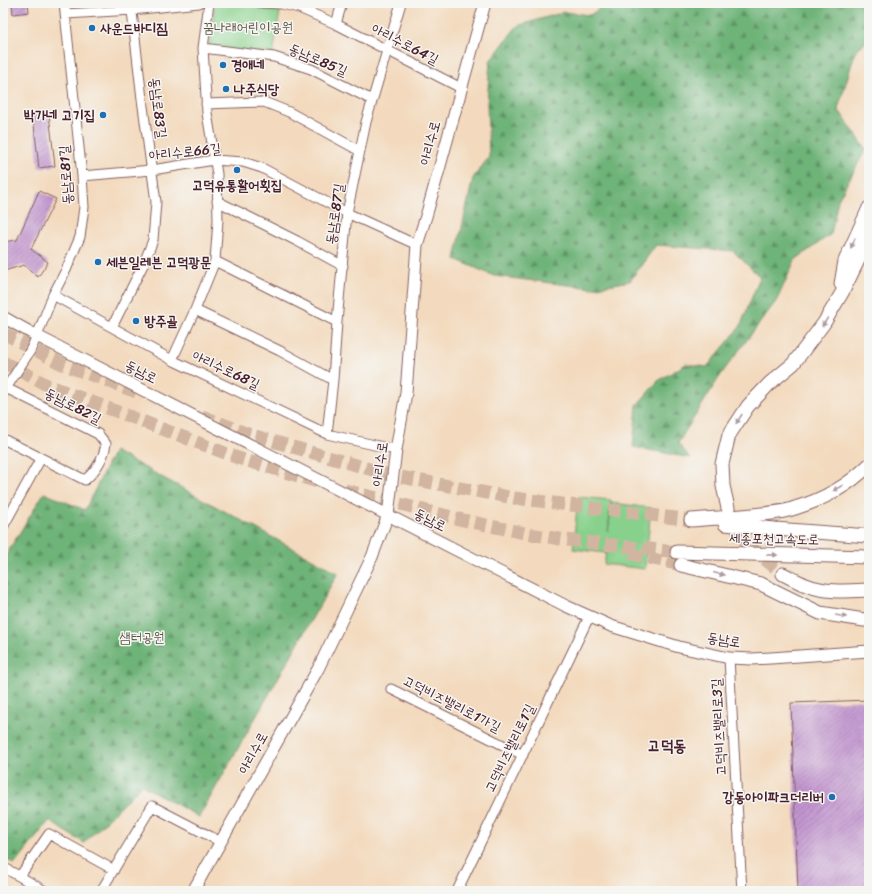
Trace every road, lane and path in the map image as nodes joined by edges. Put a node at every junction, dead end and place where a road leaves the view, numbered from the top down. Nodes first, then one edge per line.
1 (64, 3) edge
2 (199, 3) edge
3 (209, 3) edge
4 (260, 3) edge
5 (282, 3) edge
6 (342, 3) edge
7 (400, 3) edge
8 (485, 3) edge
9 (131, 7) edge
10 (66, 14) junction
11 (336, 24) junction
12 (203, 48) junction
13 (386, 51) junction
14 (461, 88) junction
15 (372, 100) junction
16 (206, 104) junction
17 (360, 151) junction
18 (214, 160) junction
19 (152, 170) junction
20 (82, 176) junction
21 (217, 201) junction
22 (869, 208) edge
23 (347, 213) junction
24 (869, 238) edge
25 (417, 245) junction
26 (215, 261) junction
27 (343, 266) junction
28 (53, 295) junction
29 (837, 301) junction
30 (195, 310) junction
31 (3, 317) edge
32 (337, 322) junction
33 (112, 327) junction
34 (37, 336) junction
35 (172, 360) junction
36 (333, 380) junction
37 (4, 390) edge
38 (327, 434) junction
39 (3, 440) edge
40 (396, 450) junction
41 (41, 458) junction
42 (869, 465) edge
43 (728, 508) tunnel mouth
44 (388, 515) junction
45 (3, 527) edge
46 (869, 536) edge
47 (677, 552) tunnel mouth
48 (869, 557) edge
49 (681, 565) tunnel mouth
50 (783, 574) tunnel mouth
51 (869, 590) edge
52 (589, 617) junction
53 (869, 620) edge
54 (869, 651) edge
55 (729, 658) junction
56 (391, 688) dead end
57 (523, 755) junction
58 (220, 842) junction
59 (3, 867) edge
60 (114, 870) junction
61 (20, 876) junction
62 (45, 891) edge
63 (100, 891) edge
64 (192, 891) edge
65 (457, 891) edge
66 (742, 891) edge

1 - 10 street, 동남로81길
2 - 9 street
3 - 12 street
4 - 5 street, 아리수로64길
5 - 11 street, 아리수로64길
6 - 11 street
7 - 13 street, 동남로87길
8 - 14 main road, 아리수로
9 - 10 street
9 - 19 street, 동남로83길
10 - 20 street, 동남로81길
11 - 13 street, 아리수로64길
12 - 15 street, 동남로85길
12 - 16 street
13 - 14 street, 아리수로64길
13 - 15 street, 동남로87길
14 - 25 main road, 아리수로
15 - 17 street, 동남로87길
16 - 17 street
16 - 18 street
17 - 23 street, 동남로87길
18 - 19 street, 아리수로66길
18 - 21 street
18 - 23 street, 아리수로66길
19 - 20 street, 아리수로66길
19 - 33 street, 동남로83길
20 - 28 street, 동남로81길
21 - 26 street
21 - 27 street
22 -> 29 highway
23 - 25 street, 아리수로66길
23 - 27 street, 동남로87길
24 - 29 highway
25 - 40 main road, 아리수로
26 - 30 street
26 - 32 street
27 - 32 street, 동남로87길
28 - 33 street, 아리수로68길
28 - 34 street, 동남로81길
29 -> 43 highway
30 - 35 street
30 - 36 street
31 - 34 main road, 동남로
32 - 36 street, 동남로87길
33 - 35 street, 아리수로68길
34 - 37 street, 동남로82길
34 - 44 main road, 동남로
35 - 38 street, 아리수로68길
36 - 38 street, 동남로87길
37 - 41 street, 동남로82길
38 - 40 street, 아리수로68길
39 - 41 street, 동남로82길
40 - 44 main road, 아리수로
41 - 45 street
42 -> 46 highway, 세종포천고속도로
44 - 52 main road, 동남로
44 - 58 main road, 아리수로
47 -> 48 highway, 세종포천고속도로
49 -> 53 highway
50 - 51 highway
52 - 55 main road, 동남로
52 - 57 street, 고덕비즈밸리로1길
54 - 55 main road, 동남로
55 - 66 street, 고덕비즈밸리로3길
56 - 57 street, 고덕비즈밸리로1가길
57 - 65 street, 고덕비즈밸리로1길
58 - 60 street
58 - 64 main road, 아리수로
59 - 61 street
60 - 61 street
60 - 63 street
61 - 62 street

